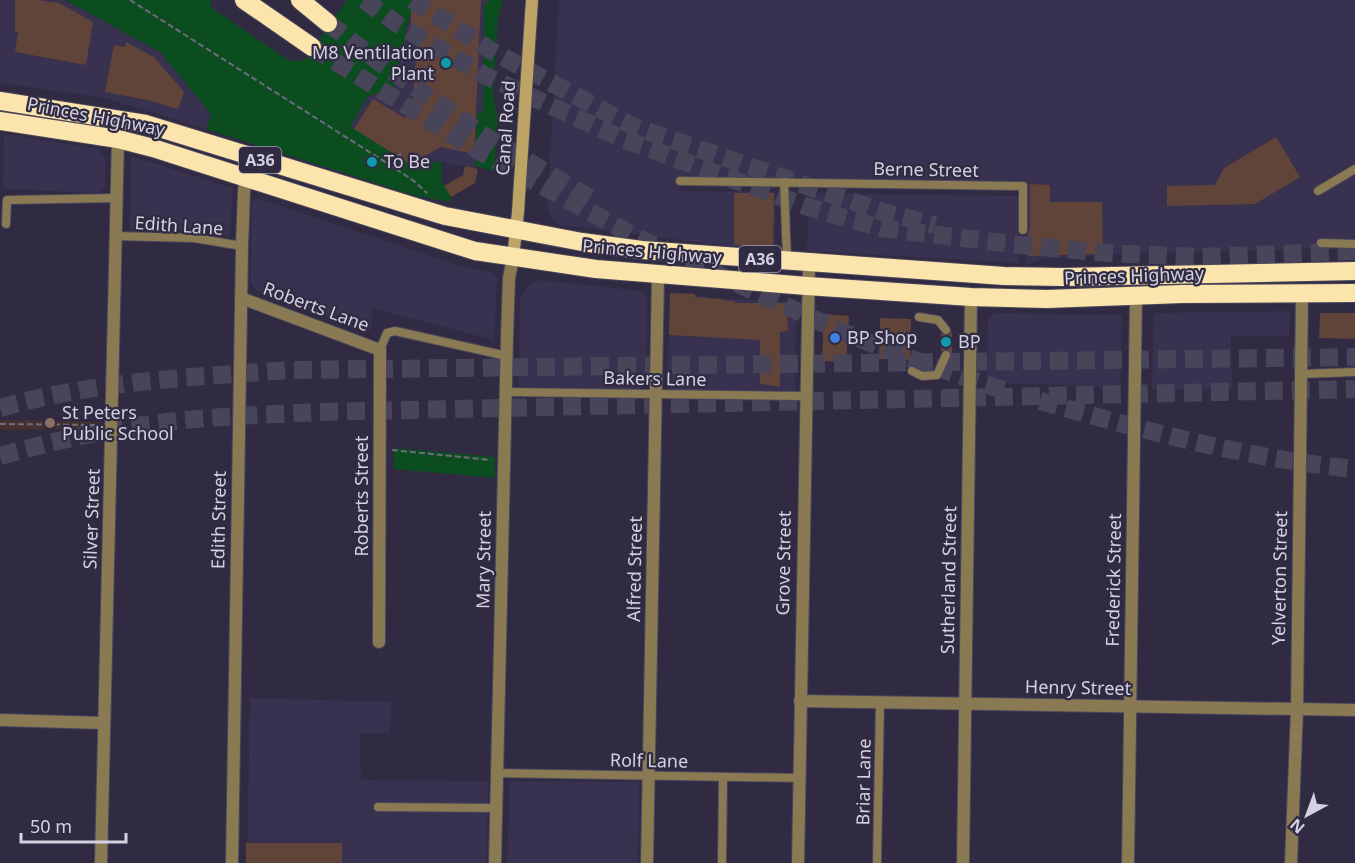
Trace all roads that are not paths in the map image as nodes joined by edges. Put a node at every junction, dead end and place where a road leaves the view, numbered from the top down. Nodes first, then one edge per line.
1 (244, 0) edge
2 (300, 0) edge
3 (532, 0) edge
4 (328, 23) tunnel mouth
5 (312, 47) tunnel mouth
6 (0, 101) edge
7 (0, 121) edge
8 (118, 140) junction
9 (1355, 169) edge
10 (246, 178) junction
11 (680, 181) dead end
12 (784, 182) junction
13 (1318, 190) dead end
14 (115, 198) junction
15 (6, 224) dead end
16 (1023, 230) dead end
17 (517, 231) junction
18 (114, 236) junction
19 (1321, 243) dead end
20 (1355, 244) edge
21 (242, 246) junction
22 (513, 258) junction
23 (787, 261) junction
24 (809, 263) junction
25 (1355, 271) edge
26 (658, 275) junction
27 (807, 286) junction
28 (1355, 293) edge
29 (1302, 294) junction
30 (971, 297) junction
31 (1136, 297) junction
32 (241, 298) junction
33 (919, 317) dead end
34 (946, 330) dead end
35 (380, 350) junction
36 (946, 355) dead end
37 (507, 356) junction
38 (912, 371) dead end
39 (1355, 372) edge
40 (1302, 374) junction
41 (505, 392) junction
42 (657, 395) junction
43 (805, 396) junction
44 (379, 642) dead end
45 (800, 701) junction
46 (880, 702) junction
47 (966, 704) junction
48 (1130, 707) junction
49 (1297, 710) junction
50 (1355, 710) edge
51 (0, 720) edge
52 (104, 723) junction
53 (497, 774) junction
54 (648, 777) junction
55 (723, 777) junction
56 (800, 778) junction
57 (378, 807) dead end
58 (497, 808) junction
59 (101, 863) edge
60 (232, 863) edge
61 (495, 863) edge
62 (647, 863) edge
63 (722, 863) edge
64 (798, 863) edge
65 (877, 863) edge
66 (963, 863) edge
67 (1128, 863) edge
68 (1291, 863) edge

1 - 5 highway
2 - 4 highway
3 - 17 main road, Canal Road
6 - 17 highway, Princes Highway / A36
7 - 8 highway, Princes Highway / A36
8 - 10 highway, Princes Highway / A36
8 - 14 street, Silver Street
9 - 13 lane
10 - 21 street, Edith Street
10 - 22 highway, Princes Highway / A36
11 - 12 lane, Berne Street
12 - 16 lane, Berne Street
12 - 23 lane
14 - 15 lane
14 - 18 street, Silver Street
17 - 22 main road, Canal Road
17 - 23 highway, Princes Highway / A36
18 - 21 lane, Edith Lane
18 - 52 street, Silver Street
19 - 20 lane
21 - 32 street, Edith Street
22 - 26 highway, Princes Highway / A36
22 - 37 street, Mary Street
23 - 24 highway, Princes Highway / A36
24 - 25 highway, Princes Highway / A36
24 - 27 street, Grove Street
26 - 27 highway, Princes Highway / A36
26 - 42 street, Alfred Street
27 - 30 highway, Princes Highway / A36
27 - 43 street, Grove Street
28 - 29 highway, Princes Highway / A36
29 - 31 highway, Princes Highway / A36
29 - 40 street, Yelverton Street
30 - 31 highway, Princes Highway / A36
30 - 47 street, Sutherland Street
31 - 48 street, Frederick Street
32 - 35 street, Roberts Lane
32 - 60 street, Edith Street
33 - 34 lane
35 - 37 lane, Roberts Lane
35 - 44 street, Roberts Street
36 - 38 lane
37 - 41 street, Mary Street
39 - 40 lane
40 - 49 street, Yelverton Street
41 - 42 lane, Bakers Lane
41 - 53 street, Mary Street
42 - 43 lane, Bakers Lane
42 - 54 street, Alfred Street
43 - 45 street, Grove Street
45 - 46 street, Henry Street
45 - 56 street, Grove Street
46 - 47 street, Henry Street
46 - 65 lane, Briar Lane
47 - 48 street, Henry Street
47 - 66 street, Sutherland Street
48 - 49 street, Henry Street
48 - 67 street, Frederick Street
49 - 50 street, Henry Street
49 - 68 street, Yelverton Street
51 - 52 street
52 - 59 street, Silver Street
53 - 54 lane, Rolf Lane
53 - 58 street, Mary Street
54 - 55 lane, Rolf Lane
54 - 62 street, Alfred Street
55 - 56 lane, Rolf Lane
55 - 63 lane
56 - 64 street, Grove Street
57 - 58 lane
58 - 61 street, Mary Street

